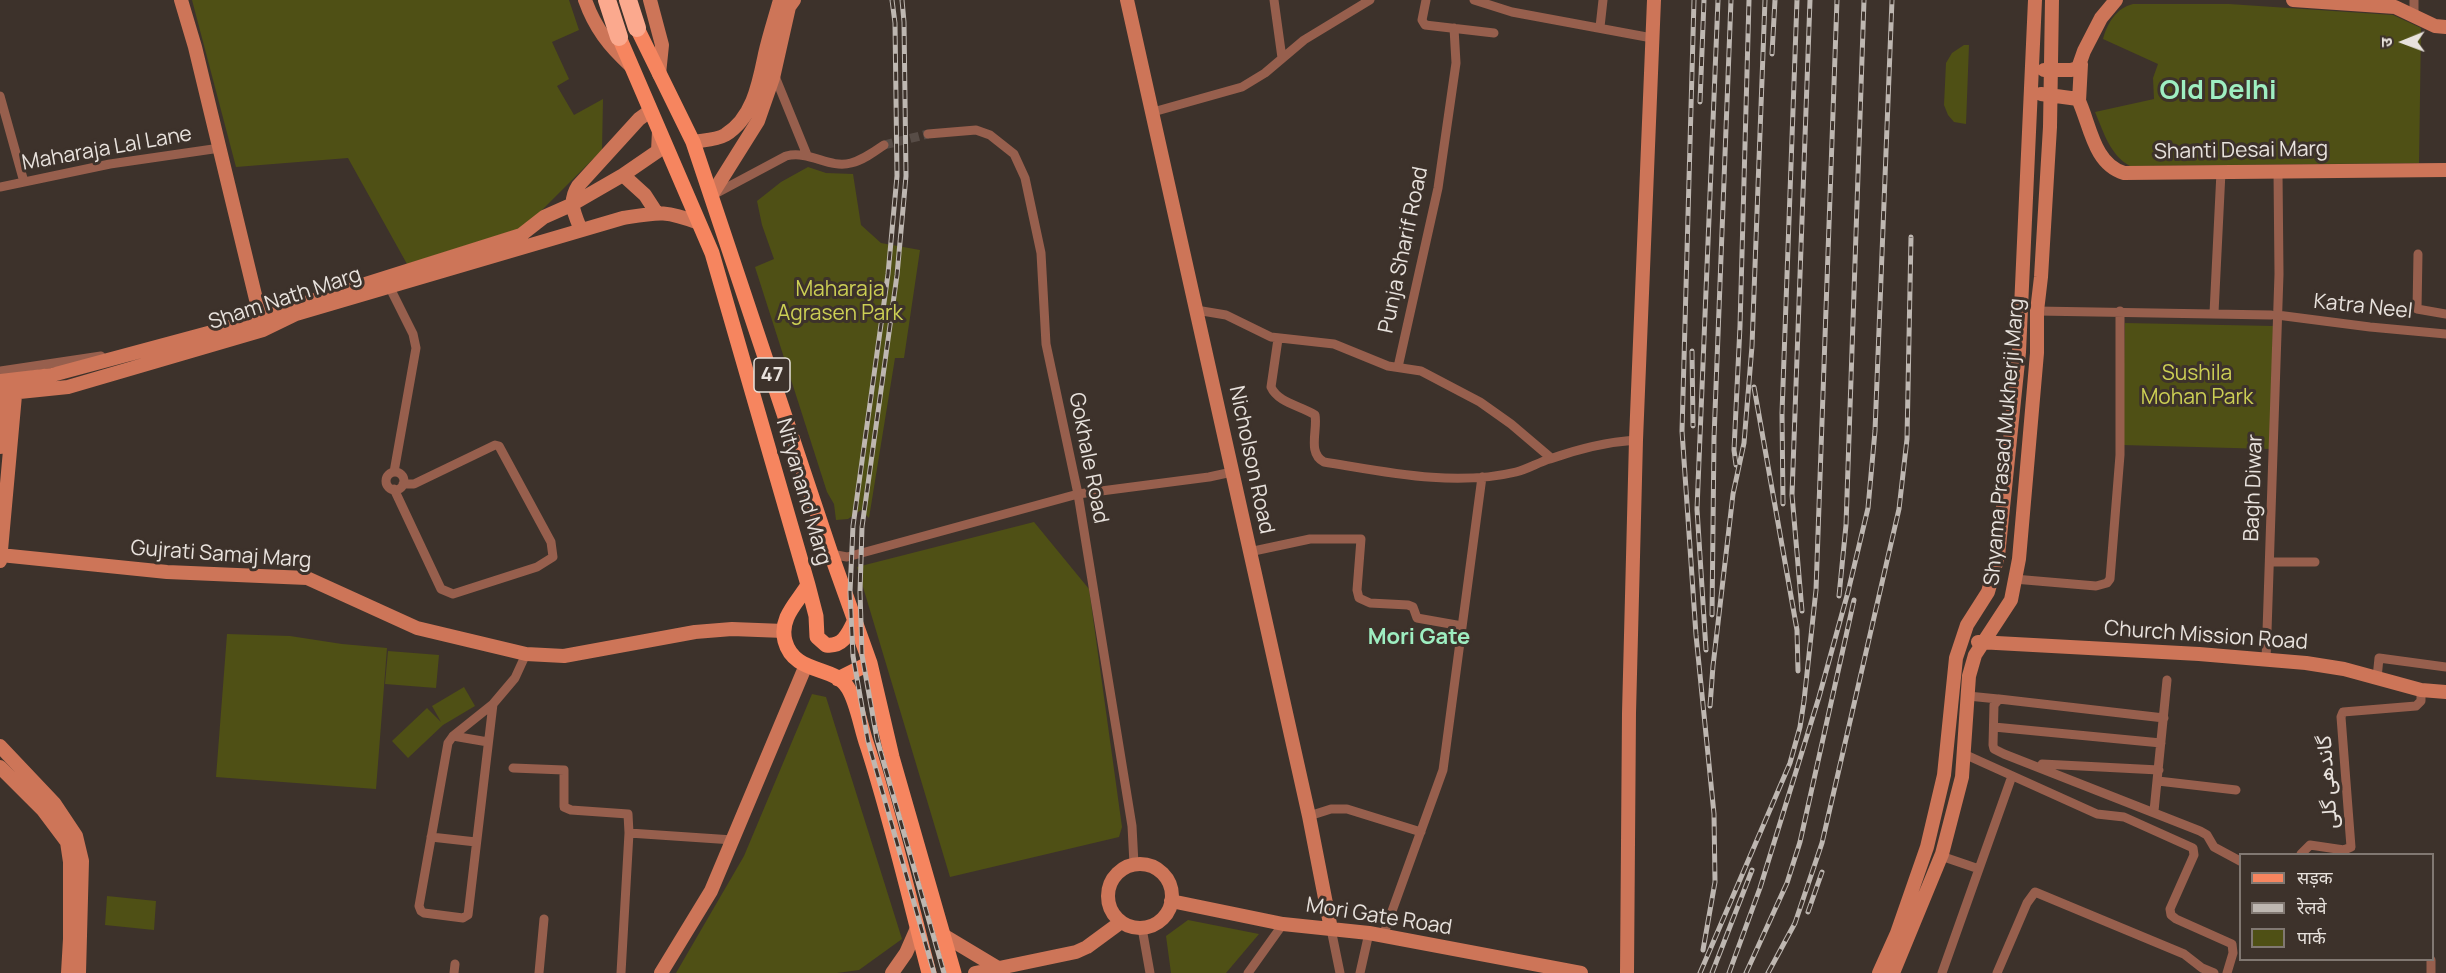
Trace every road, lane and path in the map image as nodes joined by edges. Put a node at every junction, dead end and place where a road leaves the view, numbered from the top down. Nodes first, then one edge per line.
1 (181, 0) edge
2 (585, 0) edge
3 (607, 0) edge
4 (628, 0) edge
5 (650, 0) edge
6 (780, 0) edge
7 (794, 0) edge
8 (1127, 0) edge
9 (1274, 0) edge
10 (1370, 0) edge
11 (1426, 0) edge
12 (1474, 0) edge
13 (1603, 0) edge
14 (1654, 0) edge
15 (2035, 0) edge
16 (2052, 0) edge
17 (2116, 0) edge
18 (2293, 0) edge
19 (2414, 0) edge
20 (2414, 15) junction
21 (1599, 27) junction
22 (2446, 27) edge
23 (637, 28) joint
24 (1454, 28) junction
25 (1494, 33) dead end
26 (619, 37) joint
27 (1652, 38) junction
28 (1282, 58) junction
29 (2081, 64) junction
30 (631, 66) junction
31 (2033, 69) junction
32 (2051, 70) junction
33 (659, 74) junction
34 (774, 74) junction
35 (2032, 93) junction
36 (2050, 95) junction
37 (0, 96) edge
38 (2079, 101) junction
39 (650, 111) junction
40 (1153, 112) junction
41 (658, 126) junction
42 (928, 134) tunnel mouth
43 (693, 142) junction
44 (884, 145) tunnel mouth
45 (220, 148) junction
46 (807, 154) junction
47 (2446, 170) edge
48 (2221, 172) junction
49 (2277, 172) junction
50 (623, 176) junction
51 (24, 182) junction
52 (0, 187) edge
53 (711, 196) junction
54 (571, 205) junction
55 (656, 212) junction
56 (699, 223) junction
57 (581, 230) junction
58 (2418, 254) dead end
59 (390, 288) junction
60 (1196, 310) junction
61 (2037, 311) junction
62 (2120, 311) junction
63 (2214, 313) junction
64 (2446, 314) edge
65 (2274, 315) junction
66 (262, 323) junction
67 (2446, 334) edge
68 (1278, 339) junction
69 (1398, 367) junction
70 (6, 385) edge
71 (1636, 440) junction
72 (0, 447) edge
73 (1551, 459) junction
74 (394, 472) junction
75 (1220, 475) junction
76 (1482, 477) junction
77 (403, 484) junction
78 (394, 489) junction
79 (1078, 494) junction
80 (1250, 552) junction
81 (831, 554) junction
82 (0, 555) edge
83 (0, 561) edge
84 (2270, 562) junction
85 (2315, 562) dead end
86 (2014, 579) junction
87 (808, 585) junction
88 (854, 622) junction
89 (1462, 626) junction
90 (784, 631) junction
91 (1961, 642) junction
92 (1984, 643) junction
93 (526, 654) junction
94 (2266, 661) junction
95 (870, 663) junction
96 (806, 666) junction
97 (2446, 667) edge
98 (2377, 678) junction
99 (838, 679) junction
100 (2167, 680) dead end
101 (2421, 690) junction
102 (2446, 692) edge
103 (1968, 696) junction
104 (1998, 699) junction
105 (493, 704) junction
106 (2164, 718) junction
107 (1994, 727) junction
108 (453, 736) junction
109 (488, 742) junction
110 (2161, 743) junction
111 (0, 746) edge
112 (1964, 754) junction
113 (892, 757) junction
114 (872, 762) junction
115 (2033, 764) junction
116 (0, 767) edge
117 (513, 768) dead end
118 (2159, 770) junction
119 (2012, 776) junction
120 (2158, 781) junction
121 (2236, 790) dead end
122 (2154, 811) junction
123 (1309, 816) junction
124 (1421, 832) junction
125 (629, 833) junction
126 (431, 837) junction
127 (733, 840) junction
128 (476, 842) junction
129 (2303, 853) edge
130 (1941, 856) junction
131 (2239, 860) edge
132 (1134, 864) junction
133 (1979, 869) junction
134 (1172, 901) junction
135 (544, 919) dead end
136 (1121, 922) junction
137 (1283, 924) junction
138 (917, 928) junction
139 (1142, 928) junction
140 (1331, 929) junction
141 (1376, 934) junction
142 (943, 935) junction
143 (2236, 946) edge
144 (997, 970) edge
145 (68, 973) edge
146 (79, 973) edge
147 (539, 973) edge
148 (621, 973) edge
149 (661, 973) edge
150 (892, 973) edge
151 (929, 973) edge
152 (954, 973) edge
153 (975, 973) edge
154 (1150, 973) edge
155 (1248, 973) edge
156 (1340, 973) edge
157 (1360, 973) edge
158 (1581, 973) edge
159 (1627, 973) edge
160 (1879, 973) edge
161 (1893, 973) edge
162 (1942, 973) edge
163 (1997, 973) edge
164 (2214, 973) edge
165 (2227, 973) edge

1 - 45 street
2 - 30 street, Nityanand Marg / 47
3 - 26 highway
4 - 23 highway
5 - 33 street
6 - 43 street
7 - 34 street
8 - 40 street, Nicholson Road
9 - 28 street
10 - 28 street
11 - 24 street
12 - 21 street
13 - 21 street
14 - 27 street
15 - 31 street, Shyama Prasad Mukherji Marg
16 - 32 street, Shyama Prasad Mukherji Marg
17 - 29 street, Shanti Desai Marg
18 - 20 street
19 - 20 street
20 - 22 street
21 - 27 street
23 - 33 main road, Nityanand Marg / 47
24 - 25 street
24 - 69 street, Punja Sharif Road
26 - 30 main road, Nityanand Marg / 47
27 - 71 street
28 - 40 street
29 - 32 street
29 - 38 street, Shanti Desai Marg
30 - 39 main road, Nityanand Marg / 47
31 - 32 street
31 - 35 street, Shyama Prasad Mukherji Marg
32 - 36 street, Shyama Prasad Mukherji Marg
33 - 43 main road, Nityanand Marg / 47
34 - 46 street
34 - 53 street
35 - 36 street
35 - 91 street, Shyama Prasad Mukherji Marg
36 - 38 street
36 - 61 street, Shyama Prasad Mukherji Marg
37 - 51 street
38 - 48 street, Shanti Desai Marg
39 - 41 main road, Nityanand Marg / 47
39 - 54 street
40 - 60 street, Nicholson Road
41 - 50 street, Sham Nath Marg
41 - 56 main road, Nityanand Marg / 47
42 - 79 street, Gokhale Road
43 - 53 main road, Nityanand Marg / 47
44 - 46 street
45 - 51 street, Maharaja Lal Lane
45 - 66 street
46 - 53 street
47 - 49 street, Shanti Desai Marg
48 - 49 street, Shanti Desai Marg
48 - 63 street
49 - 65 street, Bagh Diwar
50 - 54 street, Sham Nath Marg
50 - 55 street
51 - 52 street, Maharaja Lal Lane
53 - 81 main road, Nityanand Marg / 47
54 - 57 street
54 - 66 street, Sham Nath Marg
55 - 56 street
55 - 57 street, Sham Nath Marg
56 - 87 main road, Nityanand Marg / 47
57 - 59 street, Sham Nath Marg
58 - 64 street
59 - 66 street, Sham Nath Marg
59 - 74 street
60 - 68 street
60 - 75 street, Nicholson Road
61 - 62 street, Katra Neel
61 - 86 street, Shyama Prasad Mukherji Marg
62 - 63 street, Katra Neel
62 - 86 street
63 - 65 street, Katra Neel
65 - 67 street, Katra Neel
65 - 84 street, Bagh Diwar
66 - 70 street, Sham Nath Marg
66 - 70 street, Sham Nath Marg
68 - 69 street
68 - 76 street
69 - 73 street
70 - 72 street
70 - 82 street
71 - 73 street
71 - 159 street
73 - 76 street
74 - 77 street
74 - 78 street
75 - 79 street
75 - 80 street, Nicholson Road
76 - 89 street
77 - 78 street
77 - 78 street
79 - 81 street
79 - 132 street, Gokhale Road
80 - 89 street
80 - 123 street, Nicholson Road
81 - 88 main road, Nityanand Marg / 47
82 - 83 street
82 - 93 street, Gujrati Samaj Marg
84 - 85 street
84 - 94 street, Bagh Diwar
86 - 92 street, Shyama Prasad Mukherji Marg
87 - 88 main road
87 - 90 main road, Nityanand Marg
88 - 95 main road, Nityanand Marg / 47
89 - 124 street
90 - 93 street, Gujrati Samaj Marg
90 - 96 main road
91 - 92 street, Church Mission Road
91 - 160 street, Shyama Prasad Mukherji Marg
92 - 94 street, Church Mission Road
92 - 103 street, Shyama Prasad Mukherji Marg
93 - 105 street
94 - 98 street, Church Mission Road
95 - 99 main road
95 - 113 main road, Nityanand Marg / 47
96 - 99 main road
96 - 127 street
97 - 98 street
98 - 101 street, Church Mission Road
99 - 114 main road
100 - 106 street
101 - 102 street, Church Mission Road
101 - 129 street, گاندھی گلی
103 - 104 street
103 - 112 street, Shyama Prasad Mukherji Marg
104 - 106 street
104 - 107 street
105 - 108 street
105 - 109 street
106 - 110 street
107 - 110 street
107 - 115 street
108 - 109 street
108 - 126 street
109 - 128 street
110 - 118 street
111 - 146 street
112 - 119 street
112 - 130 street, Shyama Prasad Mukherji Marg
113 - 114 main road
113 - 142 main road, Nityanand Marg / 47
114 - 138 main road
115 - 118 street
115 - 122 street
116 - 145 street
117 - 125 street
118 - 120 street
119 - 133 street
119 - 143 street
120 - 121 street
120 - 122 street
122 - 131 street
123 - 124 street
123 - 140 street, Nicholson Road
124 - 141 street
125 - 127 street
125 - 148 street
126 - 128 street
126 - 128 street
127 - 149 street
130 - 133 street
130 - 161 street, Shyama Prasad Mukherji Marg
132 - 134 street
132 - 136 street
133 - 162 street
134 - 137 street, Mori Gate Road
134 - 139 street
135 - 147 street
136 - 139 street
136 - 144 street
137 - 140 street, Mori Gate Road
137 - 155 street
138 - 150 street
138 - 151 main road
139 - 154 street
140 - 141 street, Mori Gate Road
140 - 156 street
141 - 157 street
141 - 158 street, Mori Gate Road
142 - 144 street
142 - 152 main road, Nityanand Marg / 47
143 - 165 street
144 - 153 street
163 - 164 street

